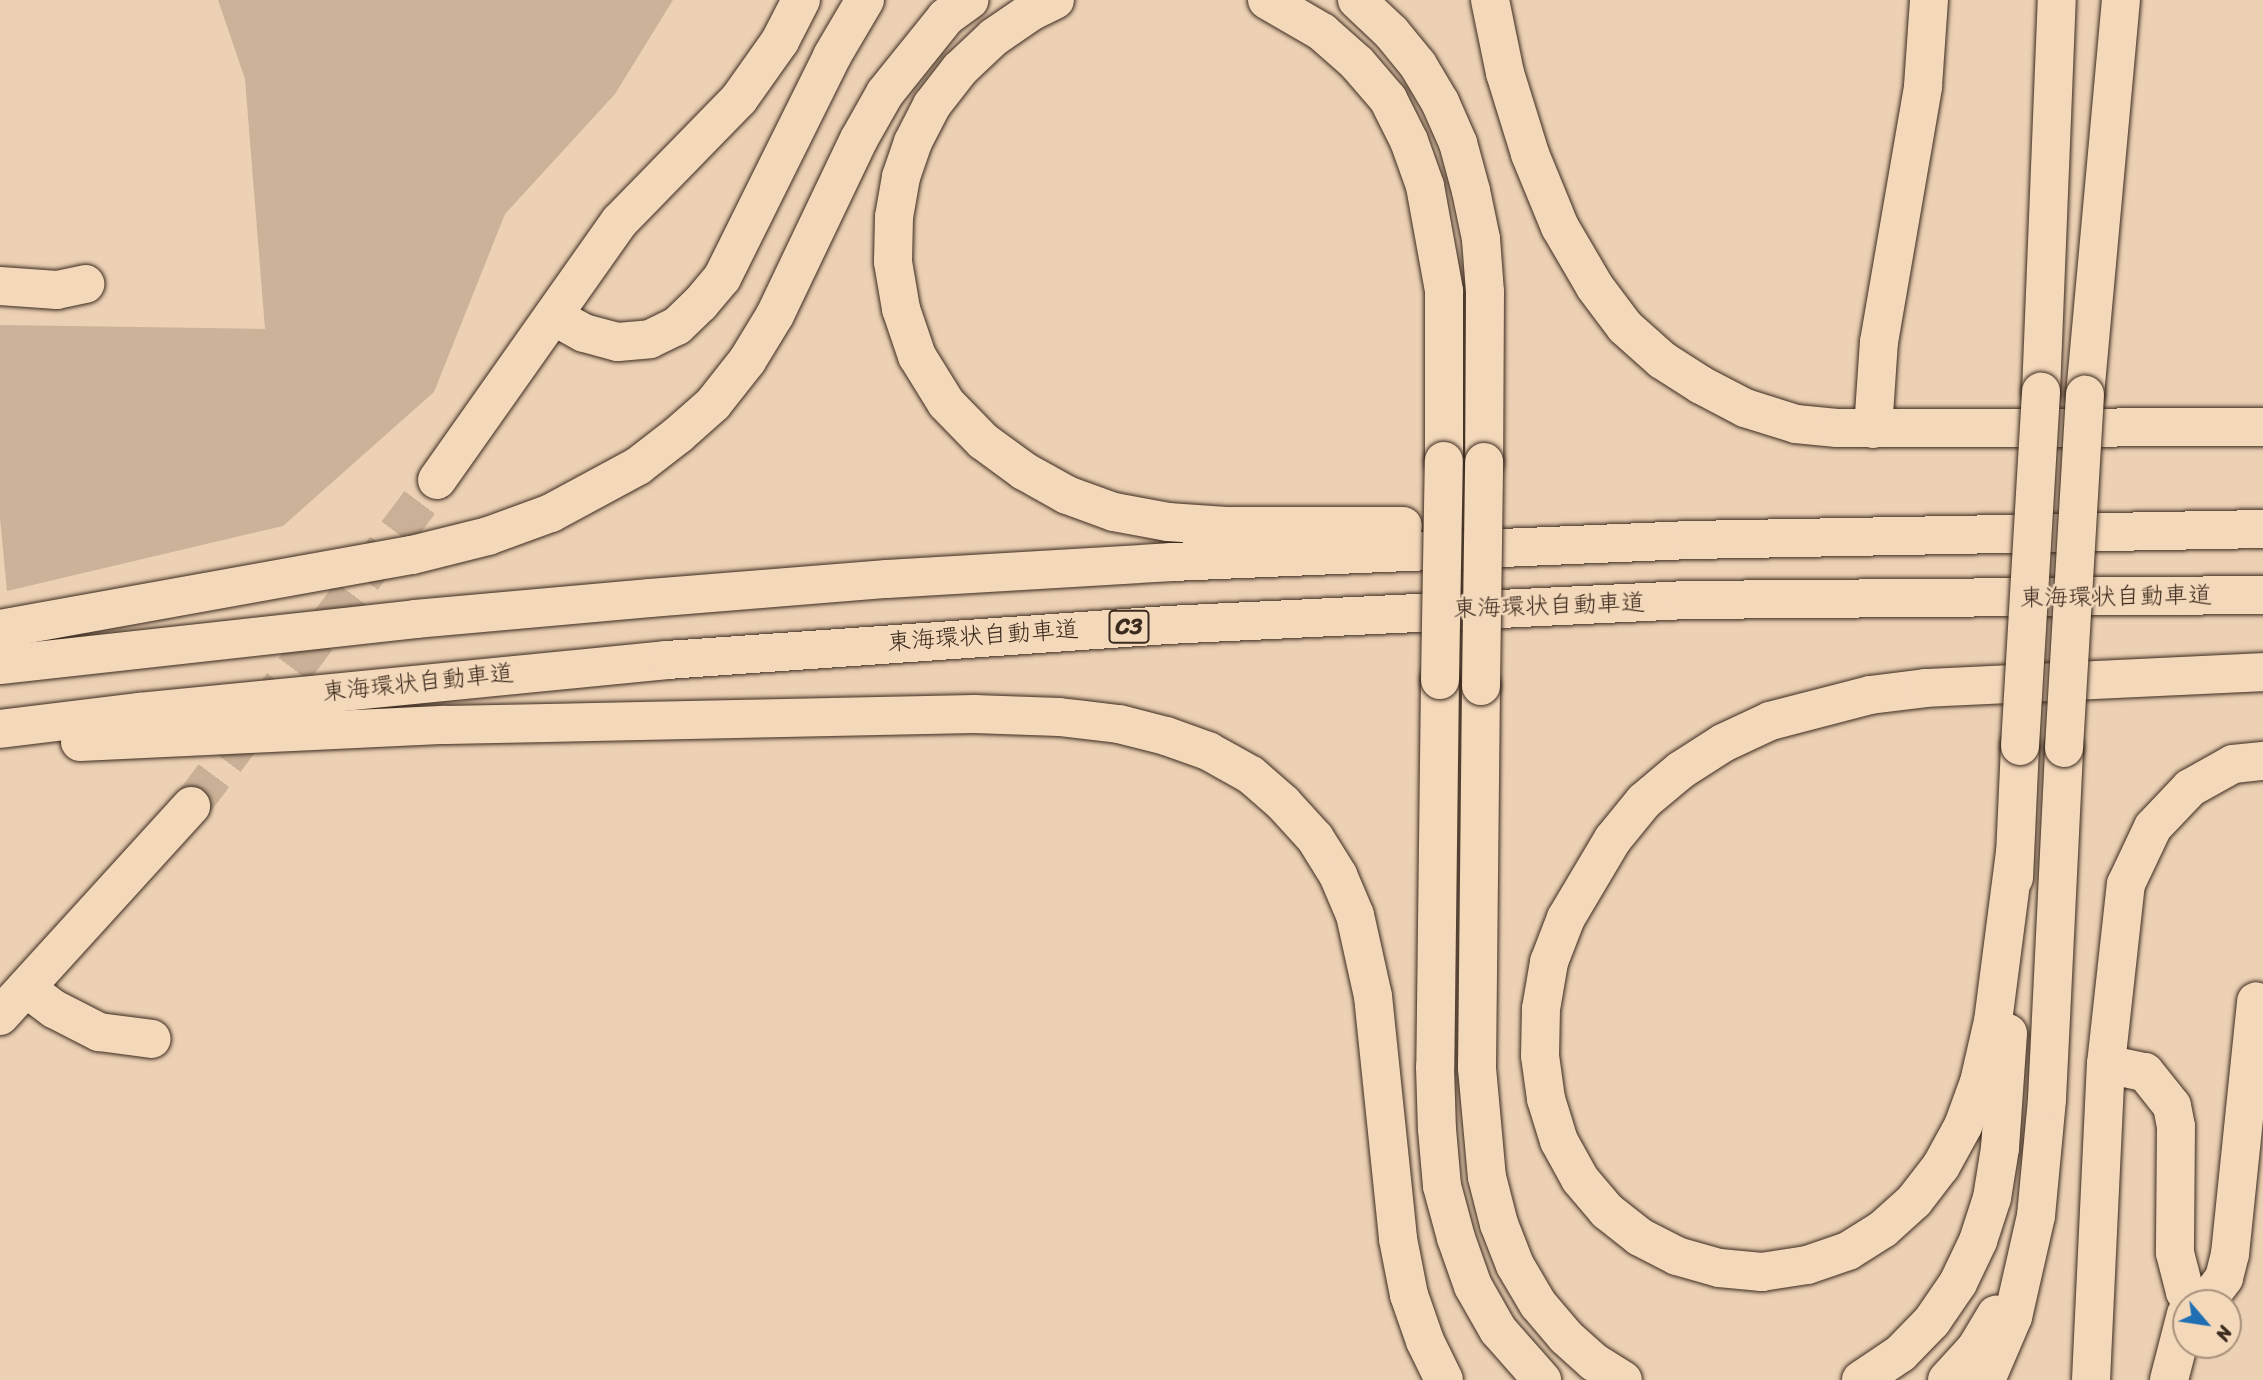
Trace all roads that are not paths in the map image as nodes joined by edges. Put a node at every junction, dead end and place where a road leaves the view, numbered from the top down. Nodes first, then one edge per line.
1 (802, 0) edge
2 (865, 0) edge
3 (969, 0) edge
4 (1055, 0) edge
5 (1267, 0) edge
6 (1357, 0) edge
7 (1490, 0) edge
8 (1929, 0) edge
9 (2057, 0) edge
10 (2121, 0) edge
11 (85, 284) dead end
12 (0, 286) edge
13 (554, 316) junction
14 (2263, 428) edge
15 (1873, 429) junction
16 (437, 480) tunnel mouth
17 (2263, 529) edge
18 (2143, 530) junction
19 (2263, 595) edge
20 (0, 629) edge
21 (0, 665) edge
22 (2263, 672) edge
23 (0, 729) edge
24 (0, 751) edge
25 (2263, 761) edge
26 (191, 806) tunnel mouth
27 (2015, 852) junction
28 (26, 988) junction
29 (2256, 1001) dead end
30 (0, 1016) edge
31 (152, 1039) dead end
32 (2256, 1063) edge
33 (2106, 1064) junction
34 (2036, 1216) junction
35 (2184, 1289) edge
36 (2216, 1289) edge
37 (2174, 1359) edge
38 (1444, 1380) edge
39 (1542, 1380) edge
40 (1623, 1380) edge
41 (1861, 1380) edge
42 (1947, 1380) edge
43 (1986, 1380) edge
44 (2091, 1380) edge
45 (2169, 1380) edge

1 - 13 main road
2 - 13 main road
3 - 20 main road
4 - 18 main road
5 - 39 main road, bridge
6 - 40 main road, bridge
7 - 15 main road
8 - 15 main road
9 - 27 main road, bridge
10 - 34 main road, bridge
11 - 12 main road
13 - 16 main road
14 - 15 main road
17 - 18 main road
18 - 21 main road
19 - 23 main road, 東海環状自動車道 / C3
22 - 27 main road
24 - 38 main road
25 - 33 main road
26 - 28 main road
27 - 41 main road
28 - 30 main road
28 - 31 main road
29 - 32 main road
32 - 36 main road
33 - 35 main road
33 - 44 main road
34 - 42 main road
34 - 43 main road
37 - 45 main road

